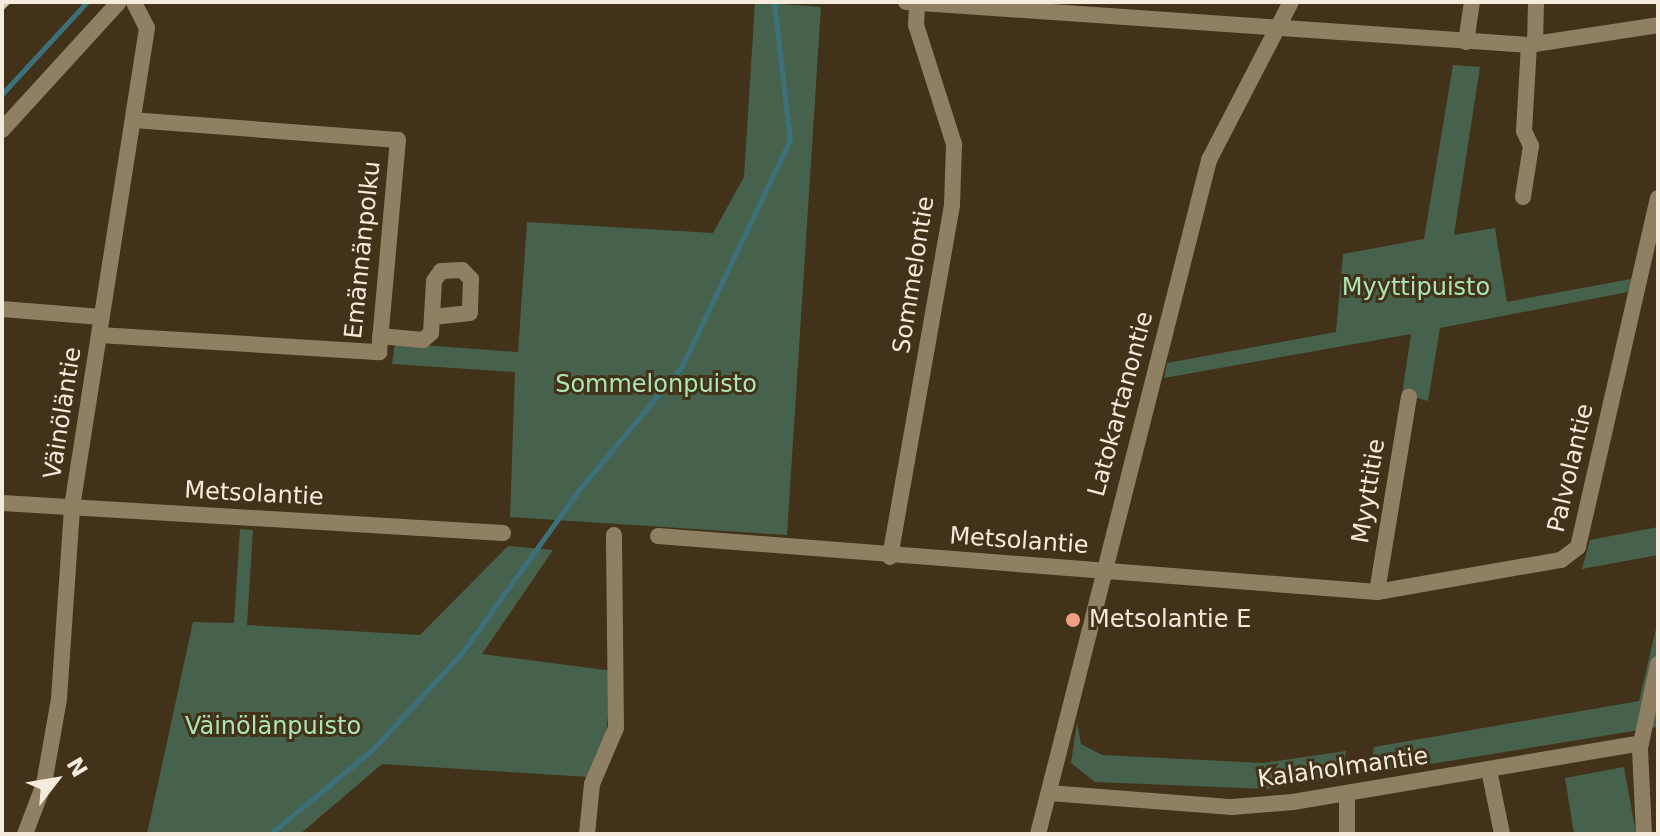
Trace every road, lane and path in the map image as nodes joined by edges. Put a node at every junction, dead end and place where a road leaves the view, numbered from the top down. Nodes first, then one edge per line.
1 (119, 2) edge
2 (134, 2) edge
3 (906, 2) edge
4 (1291, 2) edge
5 (1472, 2) edge
6 (1536, 2) edge
7 (917, 3) edge
8 (1124, 8) edge
9 (1658, 25) edge
10 (1274, 30) junction
11 (1466, 42) junction
12 (1532, 44) junction
13 (134, 120) junction
14 (2, 130) edge
15 (1523, 197) dead end
16 (1658, 198) edge
17 (2, 309) edge
18 (101, 317) junction
19 (432, 317) dead end
20 (99, 335) junction
21 (380, 336) junction
22 (1409, 397) dead end
23 (2, 503) edge
24 (72, 507) junction
25 (503, 533) dead end
26 (614, 535) dead end
27 (658, 536) dead end
28 (890, 557) junction
29 (1102, 571) junction
30 (1377, 592) junction
31 (1658, 664) edge
32 (1641, 743) junction
33 (1489, 770) junction
34 (1049, 793) junction
35 (1347, 795) junction
36 (1643, 829) edge
37 (25, 834) edge
38 (587, 834) edge
39 (1038, 834) edge
40 (1347, 834) edge
41 (1502, 834) edge

1 - 14 street
2 - 13 street, Väinöläntie
3 - 7 street
4 - 10 street, Latokartanontie
5 - 11 street
6 - 12 street
7 - 8 street
7 - 28 street, Sommelontie
8 - 10 street
9 - 12 street
10 - 11 street
10 - 29 street, Latokartanontie
11 - 12 street
12 - 15 street
13 - 18 street, Väinöläntie
13 - 21 street, Emännänpolku
16 - 30 street, Palvolantie
17 - 18 street
18 - 20 street, Väinöläntie
19 - 21 street
20 - 21 street, Emännänpolku
20 - 24 street, Väinöläntie
22 - 30 street, Myyttitie
23 - 24 street, Metsolantie
24 - 25 street, Metsolantie
24 - 37 street, Väinöläntie
26 - 38 street
27 - 28 street, Metsolantie
28 - 29 street, Metsolantie
29 - 30 street, Metsolantie
29 - 34 street, Latokartanontie
31 - 32 street
32 - 33 street, Kalaholmantie
32 - 36 street
33 - 35 street, Kalaholmantie
33 - 41 street
34 - 35 street, Kalaholmantie
34 - 39 street, Latokartanontie
35 - 40 street

